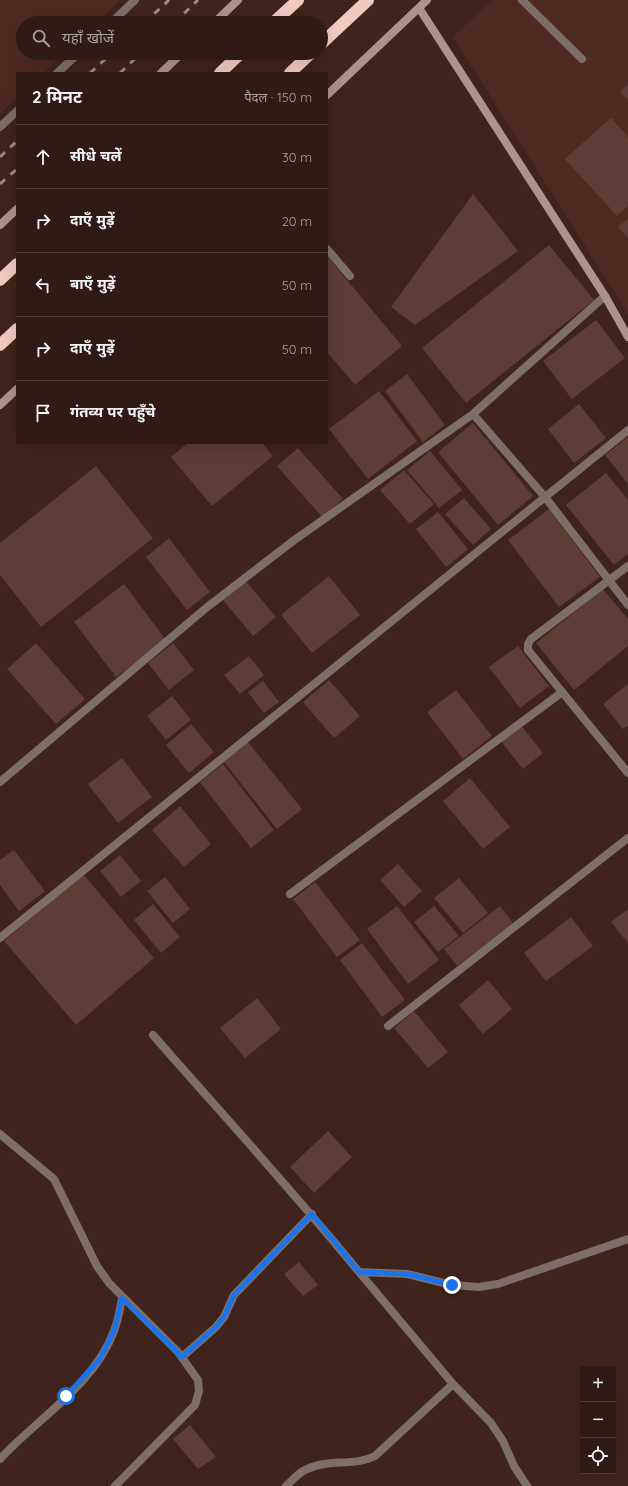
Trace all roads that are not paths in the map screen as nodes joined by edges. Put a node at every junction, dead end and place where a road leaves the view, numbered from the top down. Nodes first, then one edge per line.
1 (135, 0) edge
2 (238, 0) edge
3 (298, 0) edge
4 (368, 0) edge
5 (427, 0) edge
6 (522, 0) edge
7 (419, 8) junction
8 (118, 16) edge
9 (221, 16) edge
10 (281, 16) edge
11 (328, 37) edge
12 (582, 59) dead end
13 (71, 60) edge
14 (175, 60) edge
15 (234, 60) edge
16 (304, 60) edge
17 (58, 72) edge
18 (162, 72) edge
19 (221, 72) edge
20 (291, 72) edge
21 (328, 94) edge
22 (16, 112) edge
23 (0, 126) edge
24 (16, 210) edge
25 (0, 225) edge
26 (328, 251) edge
27 (16, 265) edge
28 (350, 276) dead end
29 (0, 280) edge
30 (605, 296) junction
31 (16, 330) edge
32 (628, 337) edge
33 (0, 345) edge
34 (16, 390) edge
35 (0, 405) edge
36 (473, 414) junction
37 (628, 430) edge
38 (545, 498) junction
39 (628, 566) edge
40 (610, 582) junction
41 (628, 606) edge
42 (561, 693) junction
43 (628, 773) edge
44 (0, 782) edge
45 (628, 838) edge
46 (290, 894) dead end
47 (0, 938) edge
48 (388, 1026) dead end
49 (153, 1035) dead end
50 (0, 1134) edge
51 (312, 1214) junction
52 (628, 1239) edge
53 (359, 1272) junction
54 (122, 1298) junction
55 (182, 1357) junction
56 (453, 1384) junction
57 (0, 1459) edge
58 (115, 1486) edge
59 (286, 1486) edge
60 (527, 1486) edge

1 - 8 street
2 - 9 street
3 - 10 highway
4 - 11 highway
5 - 7 street
6 - 12 street
7 - 21 street
7 - 30 street
13 - 17 street
14 - 18 street
15 - 19 highway
16 - 20 highway
22 - 23 street
24 - 25 street
26 - 28 street
27 - 29 highway
30 - 32 street
30 - 36 street
31 - 33 highway
34 - 35 street
36 - 38 street
36 - 44 street
37 - 38 street
38 - 40 street
38 - 47 street
39 - 40 street
40 - 41 street
40 - 42 street
42 - 43 street
42 - 46 street
45 - 48 street
49 - 51 street
50 - 54 street
51 - 53 street
51 - 55 street
52 - 53 street
53 - 56 street
54 - 55 street
54 - 57 street
55 - 58 street
56 - 59 street
56 - 60 street

